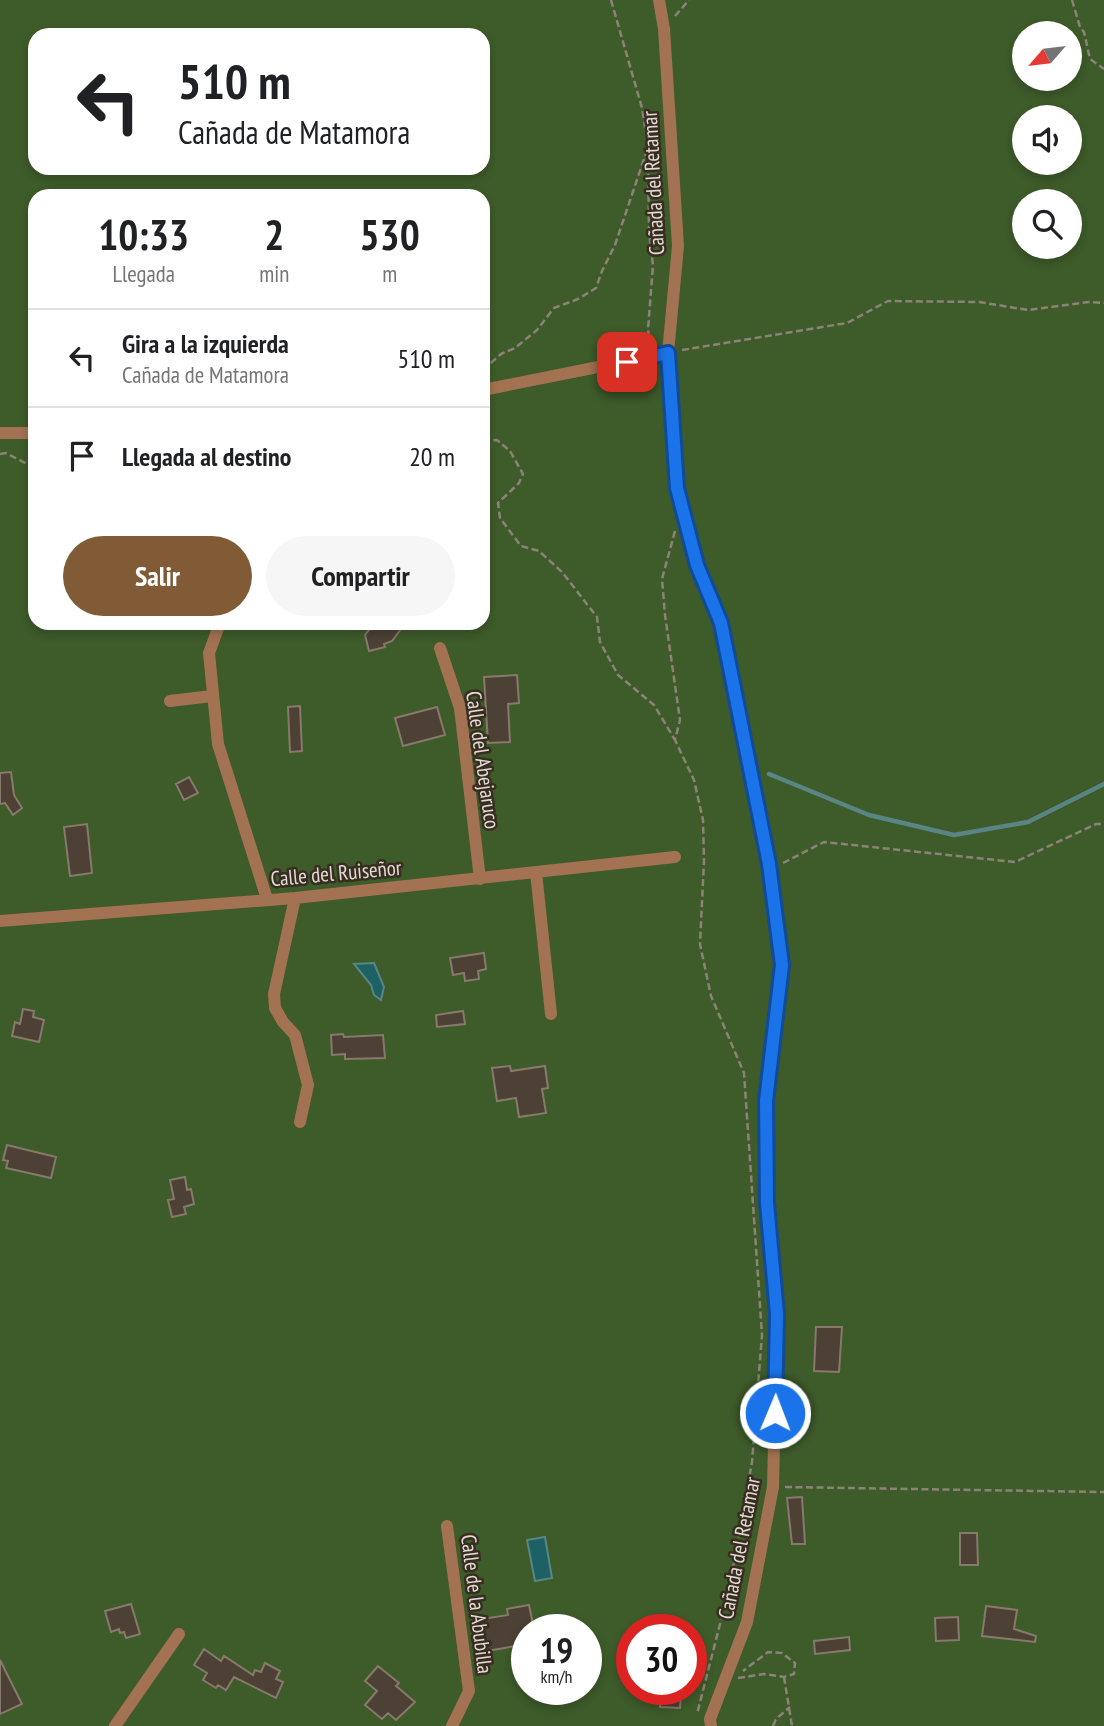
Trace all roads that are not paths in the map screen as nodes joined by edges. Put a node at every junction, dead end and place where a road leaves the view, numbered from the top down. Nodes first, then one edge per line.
1 (659, 0) edge
2 (668, 353) junction
3 (490, 389) edge
4 (0, 433) edge
5 (28, 433) edge
6 (217, 630) edge
7 (440, 648) dead end
8 (212, 696) junction
9 (170, 701) dead end
10 (675, 857) dead end
11 (536, 872) junction
12 (480, 879) junction
13 (295, 898) junction
14 (268, 899) junction
15 (0, 921) edge
16 (551, 1014) dead end
17 (300, 1122) dead end
18 (447, 1526) dead end
19 (179, 1634) dead end
20 (115, 1726) edge
21 (452, 1726) edge
22 (711, 1726) edge

1 - 2 street, Cañada del Retamar
2 - 3 street
2 - 22 street, Cañada del Retamar
4 - 5 street
6 - 8 street
7 - 12 street, Calle del Abejaruco
8 - 9 street
8 - 14 street
10 - 11 street, Calle del Ruiseñor
11 - 12 street, Calle del Ruiseñor
11 - 16 street
12 - 13 street, Calle del Ruiseñor
13 - 14 street, Calle del Ruiseñor
13 - 17 street
14 - 15 street, Calle del Ruiseñor
18 - 21 street, Calle de la Abubilla
19 - 20 street

